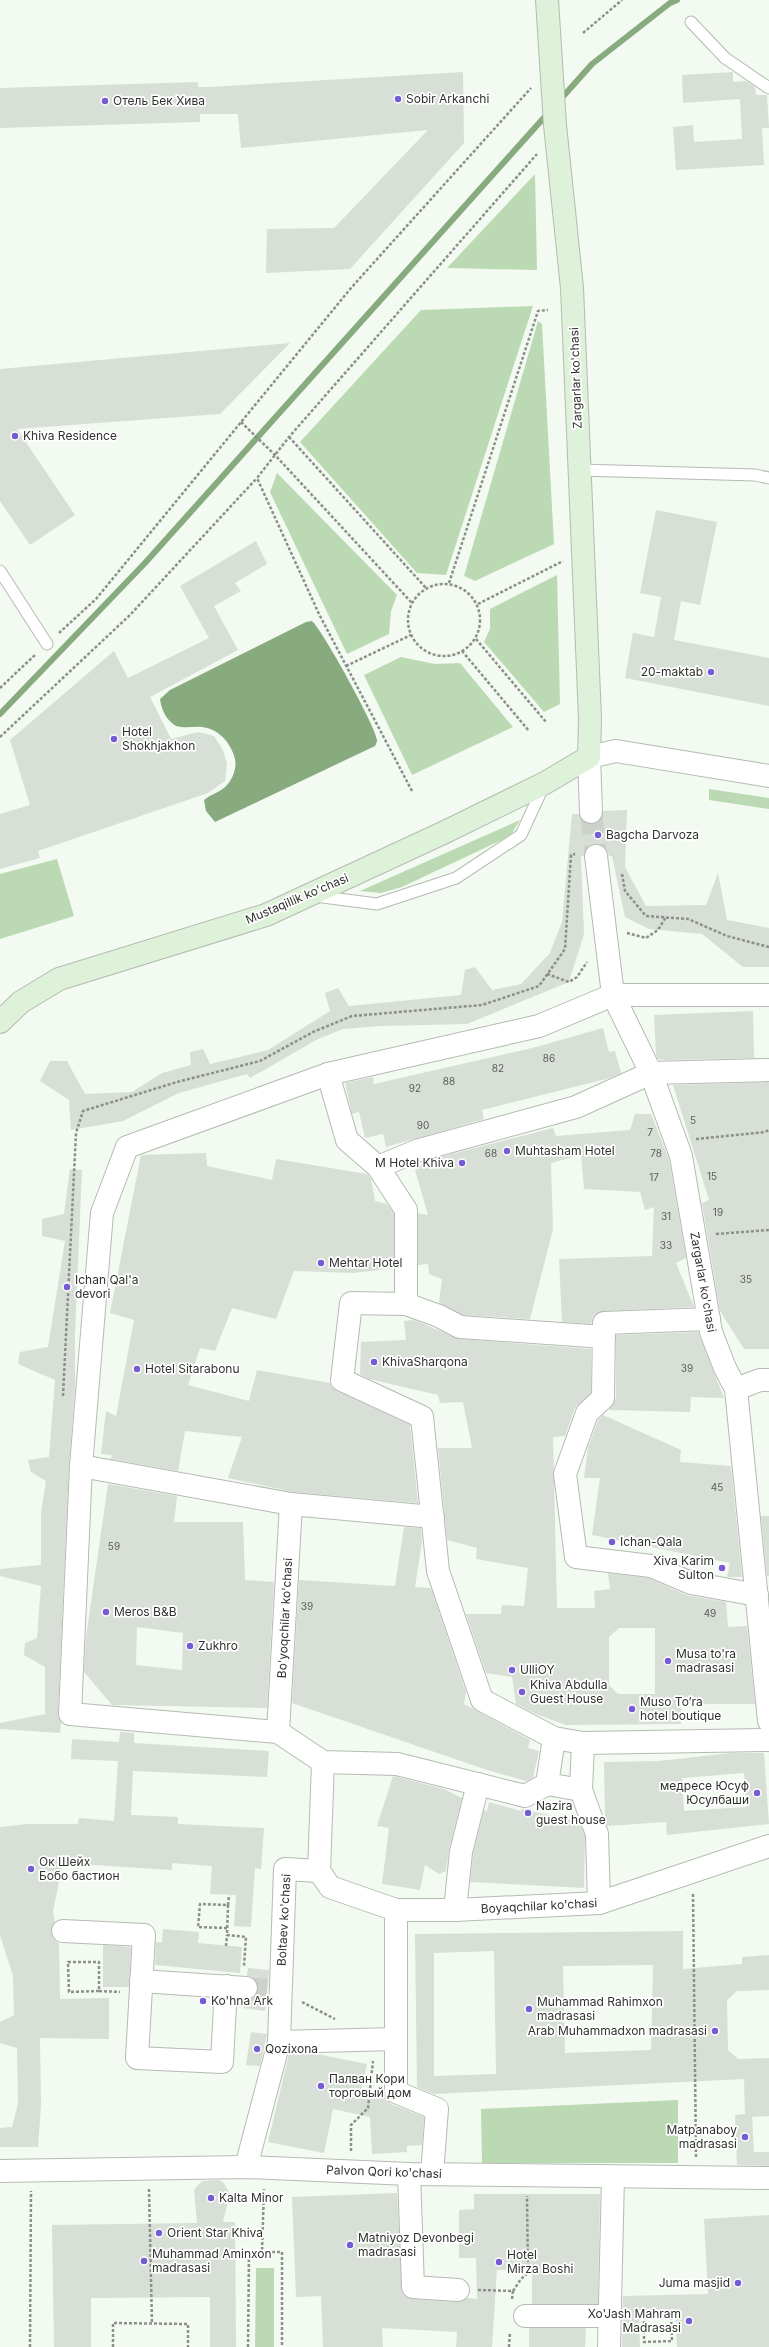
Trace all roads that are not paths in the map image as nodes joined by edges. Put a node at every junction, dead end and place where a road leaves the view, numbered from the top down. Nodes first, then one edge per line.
1 (547, 0) edge
2 (691, 22) dead end
3 (769, 88) edge
4 (580, 470) junction
5 (769, 478) edge
6 (0, 571) edge
7 (47, 644) road end
8 (589, 757) junction
9 (769, 776) edge
10 (545, 783) junction
11 (591, 812) tunnel mouth
12 (596, 856) tunnel mouth
13 (308, 895) junction
14 (613, 995) junction
15 (769, 995) edge
16 (0, 1022) edge
17 (769, 1070) edge
18 (652, 1073) junction
19 (328, 1074) junction
20 (378, 1167) junction
21 (406, 1304) junction
22 (709, 1319) junction
23 (604, 1337) junction
24 (769, 1380) edge
25 (736, 1389) junction
26 (81, 1466) junction
27 (291, 1504) junction
28 (433, 1517) junction
29 (757, 1595) junction
30 (769, 1721) edge
31 (278, 1732) junction
32 (554, 1738) junction
33 (769, 1740) edge
34 (583, 1743) junction
35 (323, 1762) junction
36 (478, 1784) junction
37 (547, 1784) junction
38 (581, 1790) junction
39 (769, 1846) edge
40 (319, 1871) junction
41 (599, 1904) junction
42 (396, 1910) junction
43 (455, 1910) junction
44 (63, 1931) dead end
45 (141, 1987) junction
46 (385, 2039) junction
47 (279, 2042) junction
48 (246, 2167) junction
49 (0, 2171) edge
50 (409, 2174) junction
51 (432, 2174) junction
52 (613, 2177) junction
53 (769, 2178) edge
54 (458, 2290) road end
55 (516, 2315) road end
56 (609, 2316) junction
57 (609, 2347) edge

1 - 4 main road, Zargarlar ko'chasi
2 - 3 lane
4 - 5 lane
4 - 8 main road, Zargarlar ko'chasi
6 - 7 lane
8 - 9 street
8 - 10 main road, Mustaqillik ko'chasi
8 - 11 street
10 - 13 main road, Mustaqillik ko'chasi
10 - 13 lane
12 - 14 street, Zargarlar ko'chasi
13 - 16 main road, Mustaqillik ko'chasi
14 - 15 street
14 - 18 street, Zargarlar ko'chasi
14 - 19 street
17 - 18 street
18 - 20 street
18 - 22 street, Zargarlar ko'chasi
19 - 20 street
19 - 26 street
20 - 21 street
21 - 23 street
21 - 28 street
22 - 23 street
22 - 25 street, Zargarlar ko'chasi
23 - 29 street
24 - 25 street
25 - 29 street, Zargarlar ko'chasi
26 - 27 street
26 - 31 street
27 - 28 street
27 - 31 street, Bo'yoqchilar ko'chasi
28 - 32 street
29 - 30 street, Zargarlar ko'chasi
31 - 35 street
32 - 34 street
32 - 37 street
33 - 34 street
34 - 38 street
35 - 36 street
35 - 40 street
36 - 37 street
36 - 43 street
37 - 38 street
38 - 41 street
39 - 41 street, Boyaqchilar ko'chasi
40 - 42 street, Boyaqchilar ko'chasi
40 - 47 street, Boltaev ko'chasi
41 - 43 street, Boyaqchilar ko'chasi
42 - 43 street, Boyaqchilar ko'chasi
42 - 46 street
44 - 45 street
45 - 45 street
46 - 47 street
46 - 51 street
47 - 48 street, Boltaev ko'chasi
48 - 49 street, Palvon Qori ko'chasi
48 - 50 street, Palvon Qori ko'chasi
50 - 51 street, Palvon Qori ko'chasi
50 - 54 street
51 - 52 street, Palvon Qori ko'chasi
52 - 53 street, Palvon Qori ko'chasi
52 - 56 street
55 - 56 street
56 - 57 street

